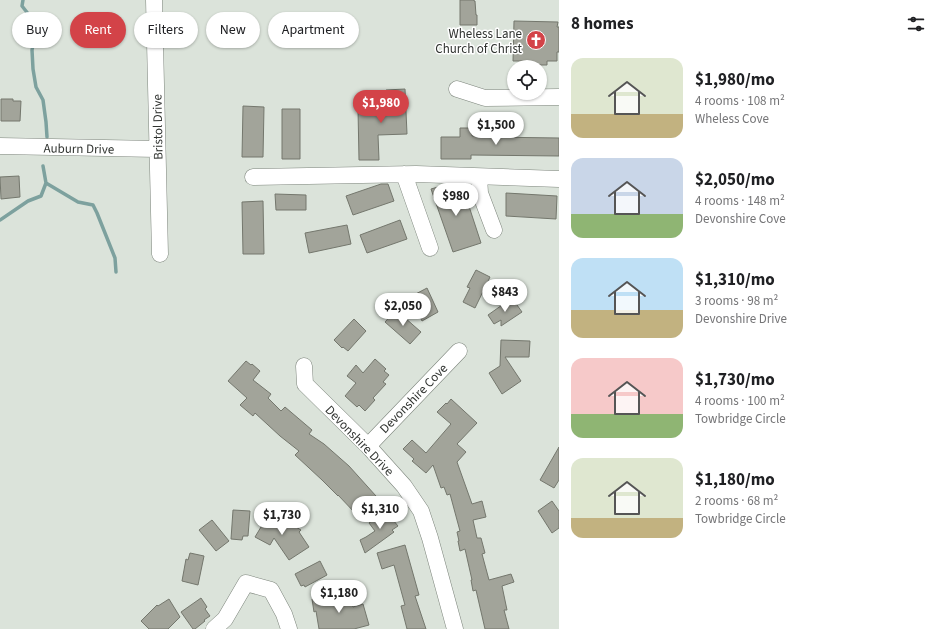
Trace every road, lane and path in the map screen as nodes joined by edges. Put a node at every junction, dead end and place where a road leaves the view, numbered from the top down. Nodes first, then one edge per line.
1 (154, 0) edge
2 (457, 89) dead end
3 (559, 97) edge
4 (0, 146) edge
5 (158, 149) junction
6 (404, 174) junction
7 (479, 176) junction
8 (253, 177) dead end
9 (559, 179) edge
10 (494, 230) dead end
11 (430, 248) dead end
12 (160, 254) dead end
13 (459, 351) dead end
14 (304, 366) dead end
15 (368, 446) junction
16 (214, 629) edge
17 (289, 629) edge
18 (455, 629) edge

1 - 5 street, Bristol Drive
2 - 3 street
4 - 5 street, Auburn Drive
5 - 12 street, Bristol Drive
6 - 7 street
6 - 8 street
6 - 11 street
7 - 9 street
7 - 10 street
13 - 15 street, Devonshire Cove
14 - 15 street, Devonshire Drive
15 - 18 street, Devonshire Drive
16 - 17 street

